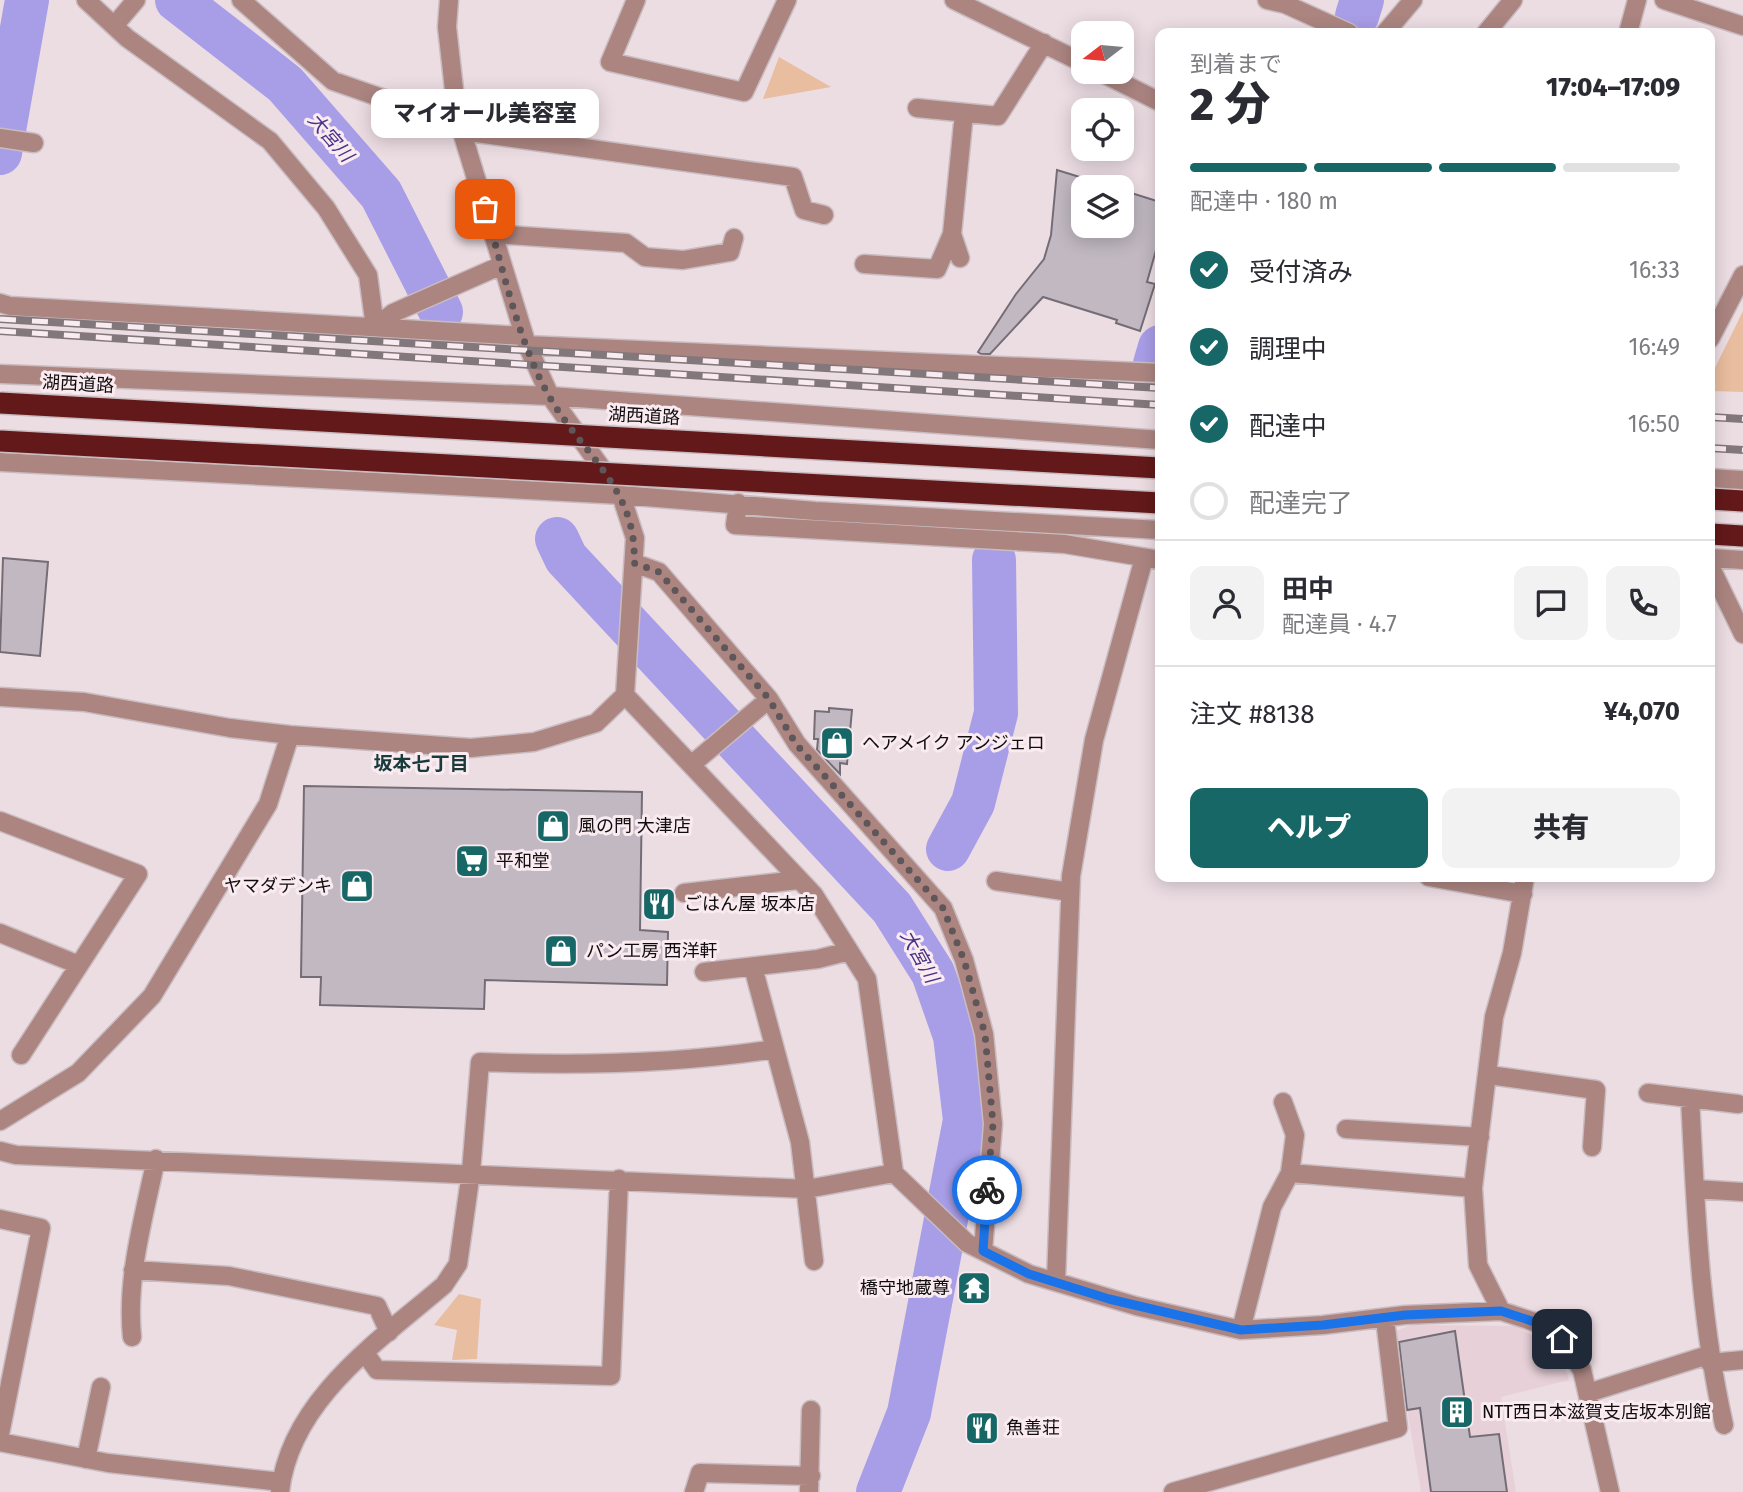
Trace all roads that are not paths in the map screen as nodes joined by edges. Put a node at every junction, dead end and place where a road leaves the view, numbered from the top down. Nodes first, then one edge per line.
1 (86, 0) edge
2 (136, 0) edge
3 (241, 0) edge
4 (449, 0) edge
5 (636, 0) edge
6 (787, 0) edge
7 (954, 0) edge
8 (1267, 0) edge
9 (1413, 0) edge
10 (1513, 0) edge
11 (1637, 0) edge
12 (1664, 0) edge
13 (1286, 2) edge
14 (115, 26) junction
15 (1743, 26) edge
16 (1339, 28) edge
17 (1389, 28) edge
18 (1490, 28) edge
19 (1629, 28) edge
20 (1044, 43) junction
21 (1071, 58) edge
22 (1124, 84) edge
23 (1155, 100) edge
24 (917, 108) dead end
25 (964, 113) junction
26 (460, 124) junction
27 (0, 138) edge
28 (34, 143) dead end
29 (824, 215) dead end
30 (493, 234) junction
31 (952, 234) junction
32 (734, 238) dead end
33 (960, 258) dead end
34 (864, 264) dead end
35 (502, 265) junction
36 (1743, 275) edge
37 (5, 304) edge
38 (375, 327) junction
39 (1715, 329) edge
40 (525, 340) junction
41 (1155, 373) edge
42 (0, 374) edge
43 (550, 396) junction
44 (0, 403) edge
45 (1155, 439) edge
46 (0, 441) edge
47 (0, 462) edge
48 (1155, 468) edge
49 (1715, 478) edge
50 (1743, 480) edge
51 (621, 495) junction
52 (1715, 499) edge
53 (1743, 501) edge
54 (738, 503) junction
55 (1155, 503) edge
56 (972, 517) junction
57 (1069, 524) junction
58 (1155, 530) edge
59 (1715, 534) edge
60 (1743, 536) edge
61 (968, 538) junction
62 (1065, 544) junction
63 (1715, 558) edge
64 (1152, 559) edge
65 (1743, 560) edge
66 (634, 564) junction
67 (1715, 576) edge
68 (1743, 634) edge
69 (626, 686) junction
70 (0, 697) edge
71 (768, 700) junction
72 (290, 735) junction
73 (691, 765) junction
74 (0, 821) edge
75 (798, 880) junction
76 (996, 881) dead end
77 (1482, 882) edge
78 (1524, 886) edge
79 (1070, 892) junction
80 (684, 893) dead end
81 (0, 933) edge
82 (849, 951) junction
83 (79, 965) junction
84 (752, 967) junction
85 (704, 972) dead end
86 (775, 1049) junction
87 (21, 1055) dead end
88 (1489, 1075) junction
89 (1648, 1093) dead end
90 (1690, 1098) junction
91 (1283, 1102) dead end
92 (1738, 1104) dead end
93 (0, 1121) edge
94 (1346, 1129) dead end
95 (1480, 1137) junction
96 (1592, 1147) dead end
97 (0, 1151) edge
98 (156, 1159) junction
99 (471, 1172) junction
100 (894, 1173) junction
101 (1290, 1173) junction
102 (619, 1179) junction
103 (1473, 1188) junction
104 (807, 1189) junction
105 (1695, 1189) junction
106 (1743, 1192) edge
107 (0, 1219) edge
108 (975, 1247) junction
109 (814, 1261) dead end
110 (133, 1270) junction
111 (1056, 1281) junction
112 (1501, 1311) junction
113 (1385, 1319) junction
114 (1241, 1330) junction
115 (389, 1332) junction
116 (132, 1337) dead end
117 (365, 1353) junction
118 (1709, 1359) junction
119 (1743, 1360) edge
120 (101, 1387) dead end
121 (1588, 1393) junction
122 (811, 1410) dead end
123 (1724, 1425) dead end
124 (0, 1434) edge
125 (0, 1442) edge
126 (86, 1459) junction
127 (810, 1484) edge
128 (280, 1487) edge
129 (694, 1492) edge
130 (1173, 1492) edge
131 (1611, 1492) edge

1 - 14 street
2 - 14 street
3 - 26 street
4 - 26 street
5 - 6 street
7 - 20 street
8 - 13 street
9 - 17 street
10 - 18 street
11 - 19 street
12 - 15 street
13 - 16 street
14 - 38 street
20 - 21 street
20 - 25 street
22 - 23 street
24 - 25 street
25 - 31 street
26 - 29 street
26 - 30 street
27 - 28 street
30 - 32 street
30 - 35 street
31 - 33 street
31 - 34 street
35 - 38 street
35 - 40 street
36 - 39 street
37 - 38 street
38 - 40 street
40 - 41 street
40 - 43 street
42 - 43 street
43 - 45 street
43 - 51 street
44 - 48 highway, 湖西道路, bridge
46 - 55 highway, bridge
47 - 51 street
49 - 50 street
51 - 54 street
51 - 66 street
52 - 53 highway
54 - 56 street
54 - 61 street
56 - 57 street
56 - 61 street
57 - 58 street
57 - 62 street
59 - 60 highway
61 - 62 street
62 - 64 street
63 - 65 street
64 - 79 street
66 - 69 street
66 - 71 street
67 - 68 street
69 - 72 street
69 - 73 street
70 - 72 street
71 - 73 street
71 - 108 street
72 - 93 street
73 - 75 street
74 - 83 street
75 - 80 street
75 - 82 street
76 - 79 street
77 - 78 street
78 - 88 street
79 - 111 street
81 - 83 street
82 - 84 street
82 - 100 street
83 - 87 street
84 - 85 street
84 - 86 street
86 - 99 street
86 - 104 street
88 - 95 street
88 - 96 street
89 - 90 street
90 - 92 street
90 - 105 street
91 - 101 street
94 - 95 street
95 - 103 street
97 - 98 street
98 - 99 street
98 - 110 street
99 - 102 street
99 - 115 street
100 - 104 street
100 - 108 street
101 - 103 street
101 - 114 street
102 - 104 street
102 - 117 street
103 - 112 street
104 - 109 street
105 - 106 street
105 - 118 street
107 - 124 street
108 - 111 street
110 - 115 street
110 - 116 street
111 - 114 street
112 - 113 street
112 - 121 street
113 - 114 street
113 - 130 street
115 - 117 street
117 - 128 street
118 - 119 street
118 - 121 street
118 - 123 street
120 - 126 street
121 - 131 street
122 - 127 street
125 - 126 street
126 - 128 street
127 - 129 street

